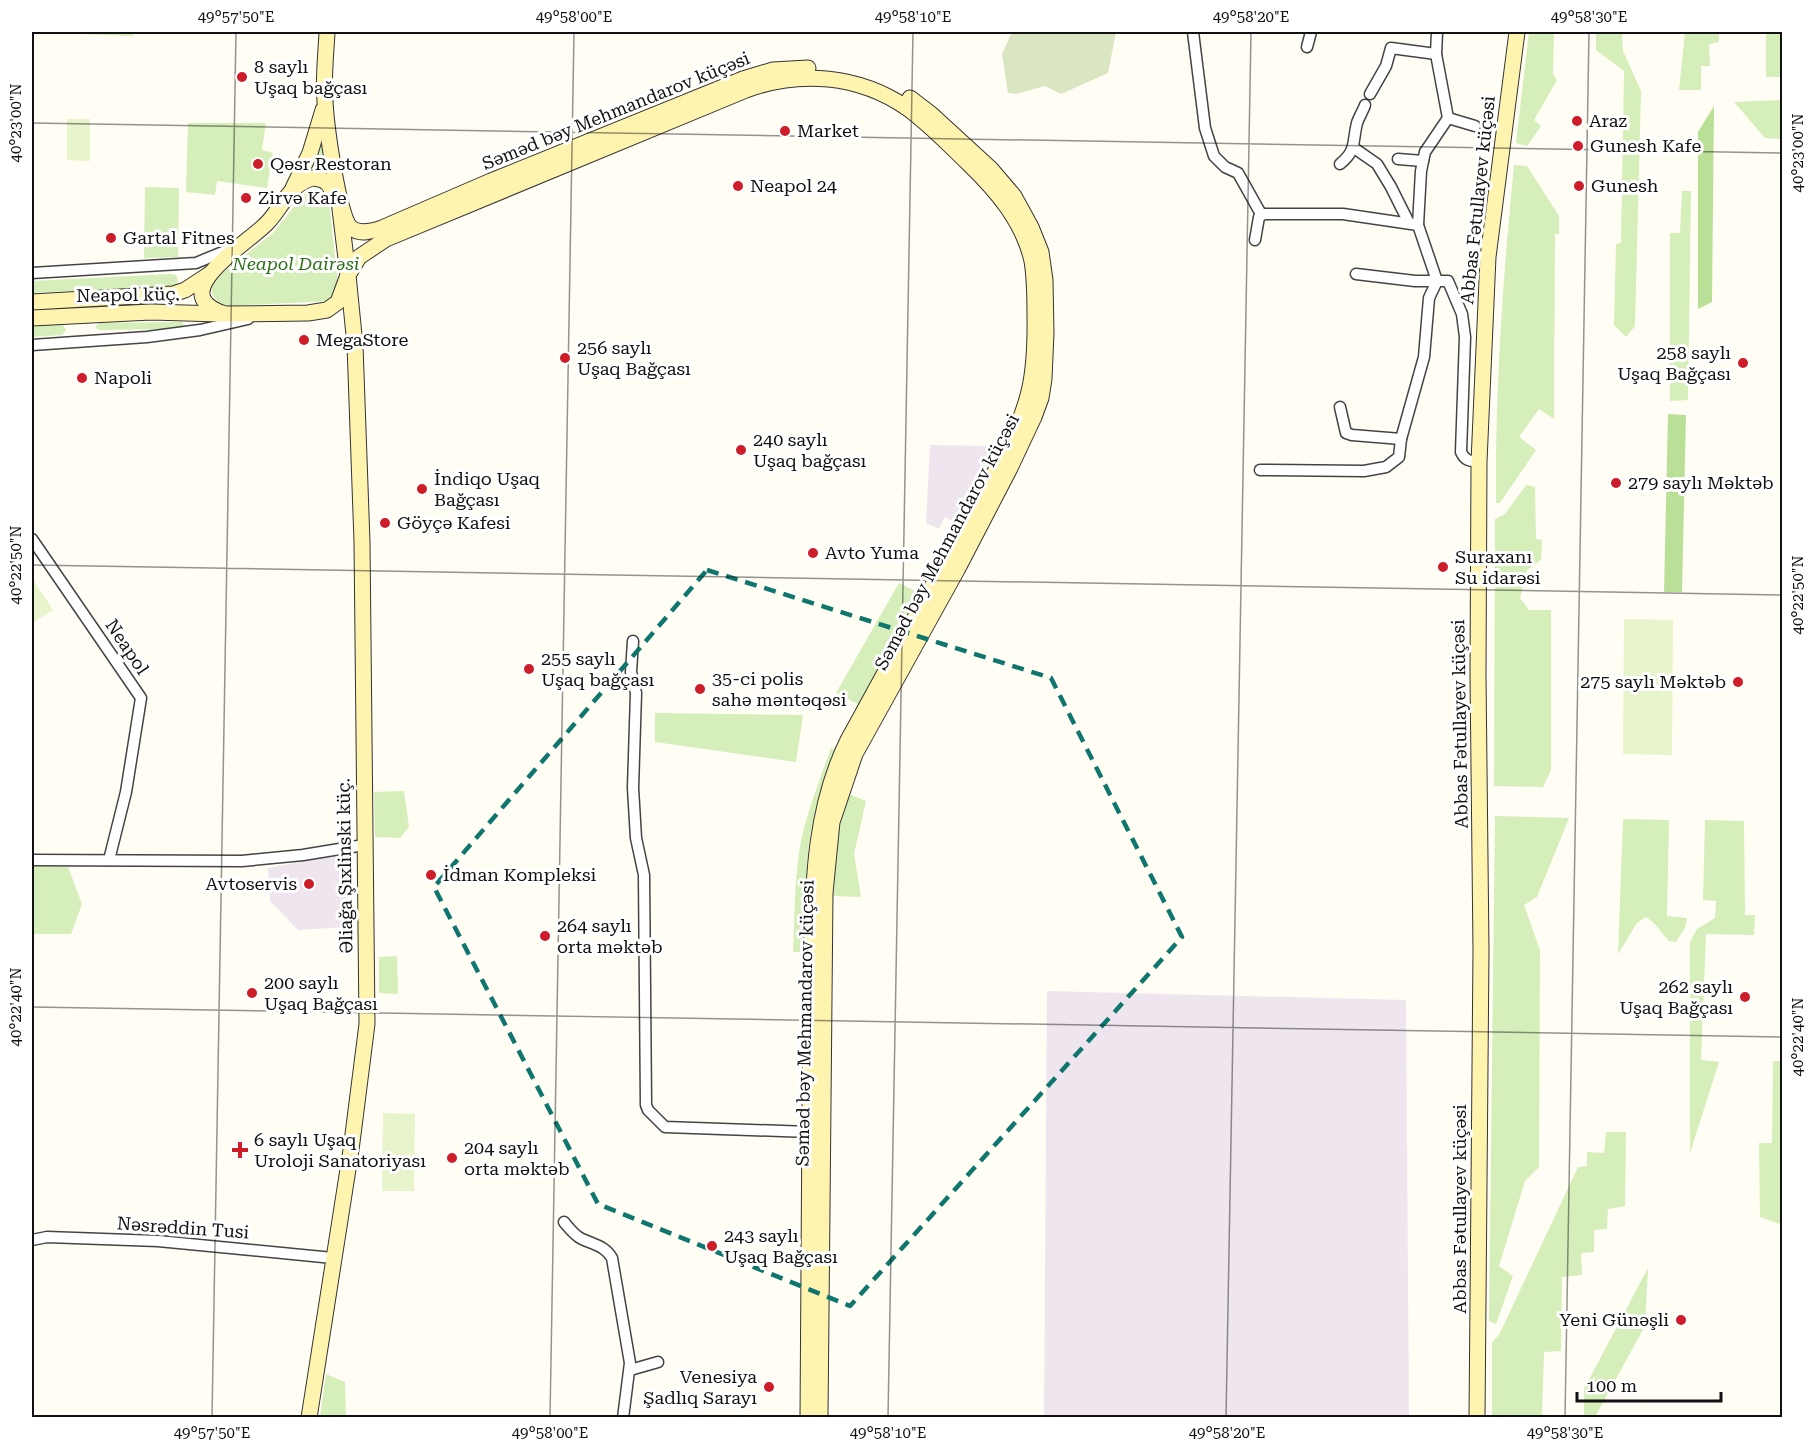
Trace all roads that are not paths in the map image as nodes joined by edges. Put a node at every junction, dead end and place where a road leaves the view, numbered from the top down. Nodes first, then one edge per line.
1 (327, 32) edge
2 (1193, 32) edge
3 (1311, 32) edge
4 (1437, 32) edge
5 (1518, 32) edge
6 (1307, 47) dead end
7 (1436, 54) junction
8 (325, 101) junction
9 (1448, 118) junction
10 (1475, 126) dead end
11 (1354, 148) junction
12 (972, 158) junction
13 (1398, 159) dead end
14 (1423, 161) junction
15 (1340, 164) dead end
16 (293, 189) junction
17 (339, 201) junction
18 (1261, 214) junction
19 (1414, 224) junction
20 (254, 236) junction
21 (1255, 240) dead end
22 (32, 273) edge
23 (210, 273) junction
24 (1356, 274) dead end
25 (348, 275) junction
26 (1437, 280) junction
27 (32, 302) edge
28 (308, 313) junction
29 (225, 314) junction
30 (271, 314) junction
31 (32, 318) edge
32 (32, 345) edge
33 (355, 345) junction
34 (1340, 407) dead end
35 (1401, 439) junction
36 (1479, 462) junction
37 (1260, 470) dead end
38 (32, 538) edge
39 (633, 640) dead end
40 (364, 844) junction
41 (32, 860) edge
42 (109, 860) junction
43 (809, 1132) junction
44 (564, 1222) dead end
45 (32, 1240) edge
46 (333, 1258) junction
47 (658, 1362) dead end
48 (630, 1370) junction
49 (309, 1418) edge
50 (623, 1418) edge
51 (807, 1418) edge
52 (820, 1418) edge
53 (1477, 1418) edge

1 - 8 main road
2 - 18 street
3 - 6 street
4 - 7 street
5 - 36 main road, Abbas Fətullayev küçəsi
7 - 9 street
7 - 11 street
8 - 16 main road, Neapol küç.
8 - 17 main road, Əliağa Şıxlinski küç.
9 - 10 street
9 - 14 street
11 - 15 street
11 - 19 street
12 - 17 main road, Səməd bəy Mehmandarov küçəsi
12 - 25 main road, Səməd bəy Mehmandarov küçəsi
12 - 43 main road, Səməd bəy Mehmandarov küçəsi
12 - 52 main road, Səməd bəy Mehmandarov küçəsi
13 - 14 street
14 - 19 street
16 - 17 main road
16 - 20 main road, Neapol küç.
17 - 25 main road, Əliağa Şıxlinski küç.
18 - 19 street
18 - 21 street
19 - 26 street
20 - 22 street
20 - 23 main road, Neapol küç.
23 - 27 main road, Neapol küç.
23 - 29 main road
24 - 26 street
25 - 28 main road, Səməd bəy Mehmandarov küçəsi
25 - 33 main road, Əliağa Şıxlinski küç.
26 - 35 street
26 - 36 street
28 - 30 main road, Neapol küç.
28 - 33 main road
29 - 30 main road, Neapol küç.
29 - 31 main road, Neapol küç.
30 - 32 street
33 - 40 main road, Əliağa Şıxlinski küç.
34 - 35 street
35 - 37 street
36 - 53 main road, Abbas Fətullayev küçəsi
38 - 42 street, Neapol
39 - 43 street
40 - 42 street
40 - 46 main road, Əliağa Şıxlinski küç.
41 - 42 street
43 - 51 main road, Səməd bəy Mehmandarov küçəsi
44 - 48 street
45 - 46 street, Nəsrəddin Tusi
46 - 49 main road, Əliağa Şıxlinski küç.
47 - 48 street
48 - 50 street

